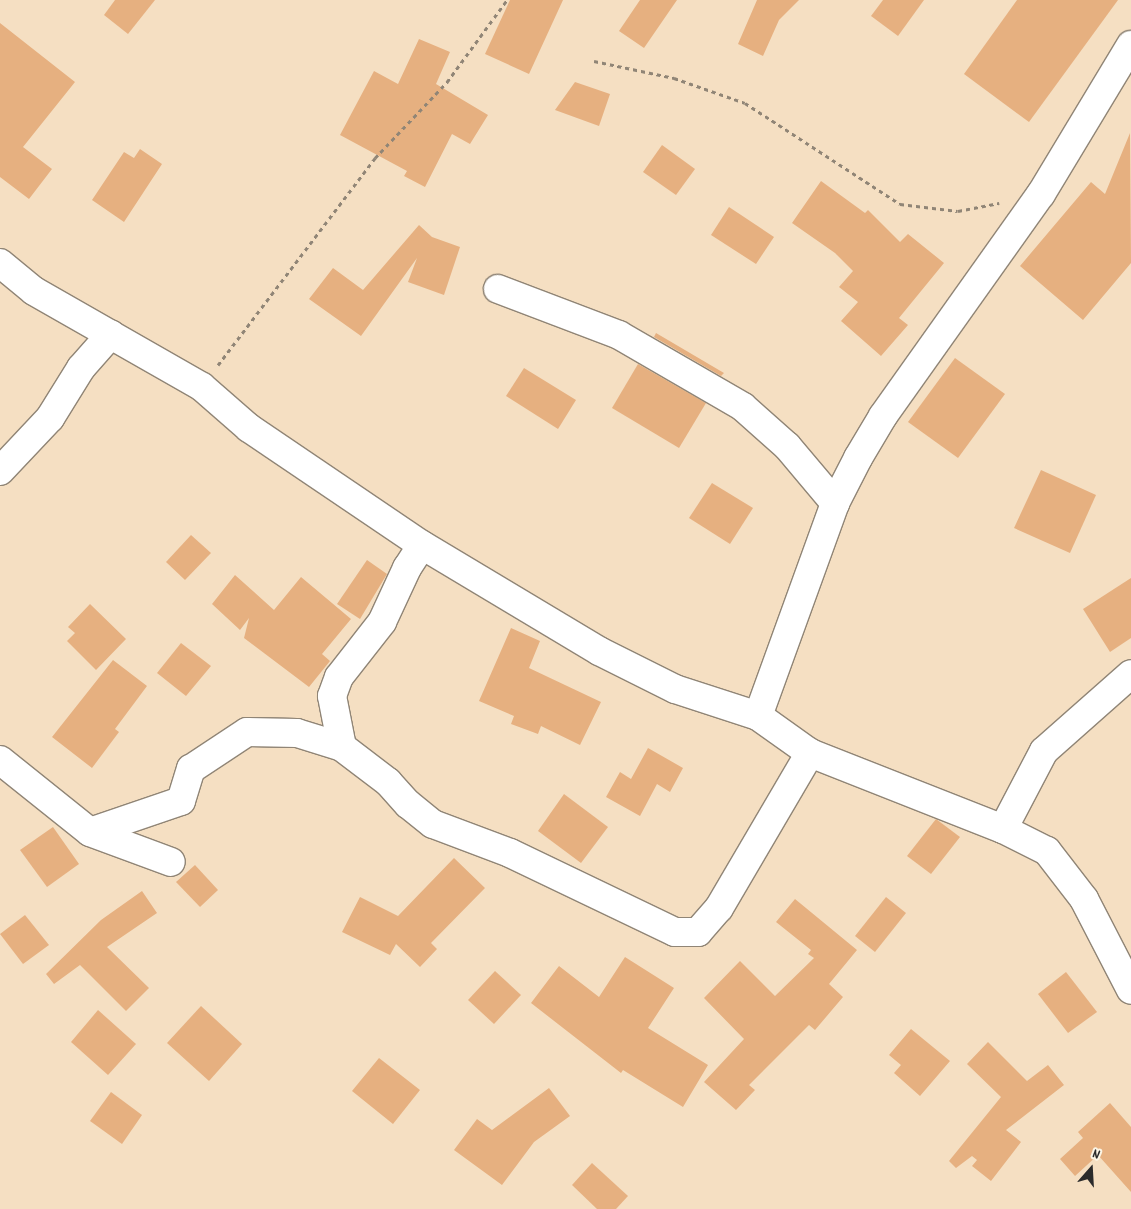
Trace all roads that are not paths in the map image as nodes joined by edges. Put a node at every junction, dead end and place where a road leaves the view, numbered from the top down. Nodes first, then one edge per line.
1 (1131, 44) edge
2 (0, 263) edge
3 (498, 289) dead end
4 (111, 334) junction
5 (0, 472) edge
6 (835, 503) junction
7 (422, 545) junction
8 (1131, 674) edge
9 (758, 716) junction
10 (342, 746) junction
11 (810, 753) junction
12 (0, 760) edge
13 (1003, 829) junction
14 (90, 832) junction
15 (171, 862) dead end
16 (1128, 978) edge

1 - 6 street
2 - 4 street
3 - 6 street
4 - 5 street
4 - 7 street
6 - 9 street
7 - 9 street
7 - 10 street
8 - 13 street
9 - 11 street
10 - 11 street
10 - 14 street
11 - 13 street
12 - 14 street
13 - 16 street
14 - 15 street

